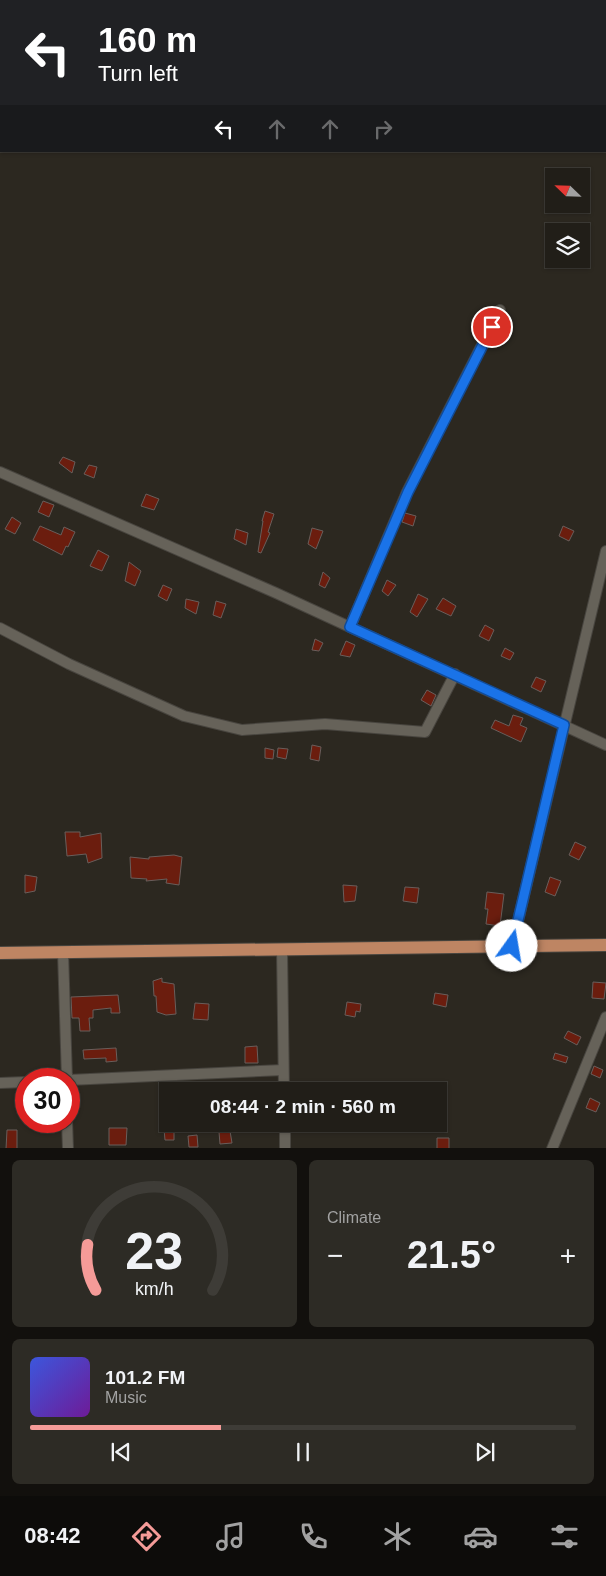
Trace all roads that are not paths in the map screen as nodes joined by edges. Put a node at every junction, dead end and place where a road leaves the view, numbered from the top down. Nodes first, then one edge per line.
1 (500, 310) dead end
2 (0, 472) edge
3 (606, 551) edge
4 (350, 627) junction
5 (0, 628) edge
6 (455, 674) junction
7 (564, 725) junction
8 (606, 745) edge
9 (606, 945) edge
10 (512, 946) junction
11 (282, 949) junction
12 (63, 952) junction
13 (0, 953) edge
14 (606, 1017) edge
15 (68, 1068) edge
16 (283, 1070) junction
17 (80, 1078) edge
18 (15, 1082) edge
19 (284, 1082) edge
20 (0, 1083) edge
21 (285, 1132) edge
22 (67, 1133) edge
23 (68, 1148) edge
24 (285, 1148) edge
25 (552, 1148) edge

1 - 4 street
2 - 4 street
3 - 7 street
4 - 6 street
5 - 6 street
6 - 7 street
7 - 8 street
7 - 10 street
9 - 10 main road
10 - 11 main road
11 - 12 main road
11 - 16 street
12 - 13 main road
12 - 15 street
14 - 25 street
16 - 17 street
16 - 19 street
18 - 20 street
21 - 24 street
22 - 23 street

